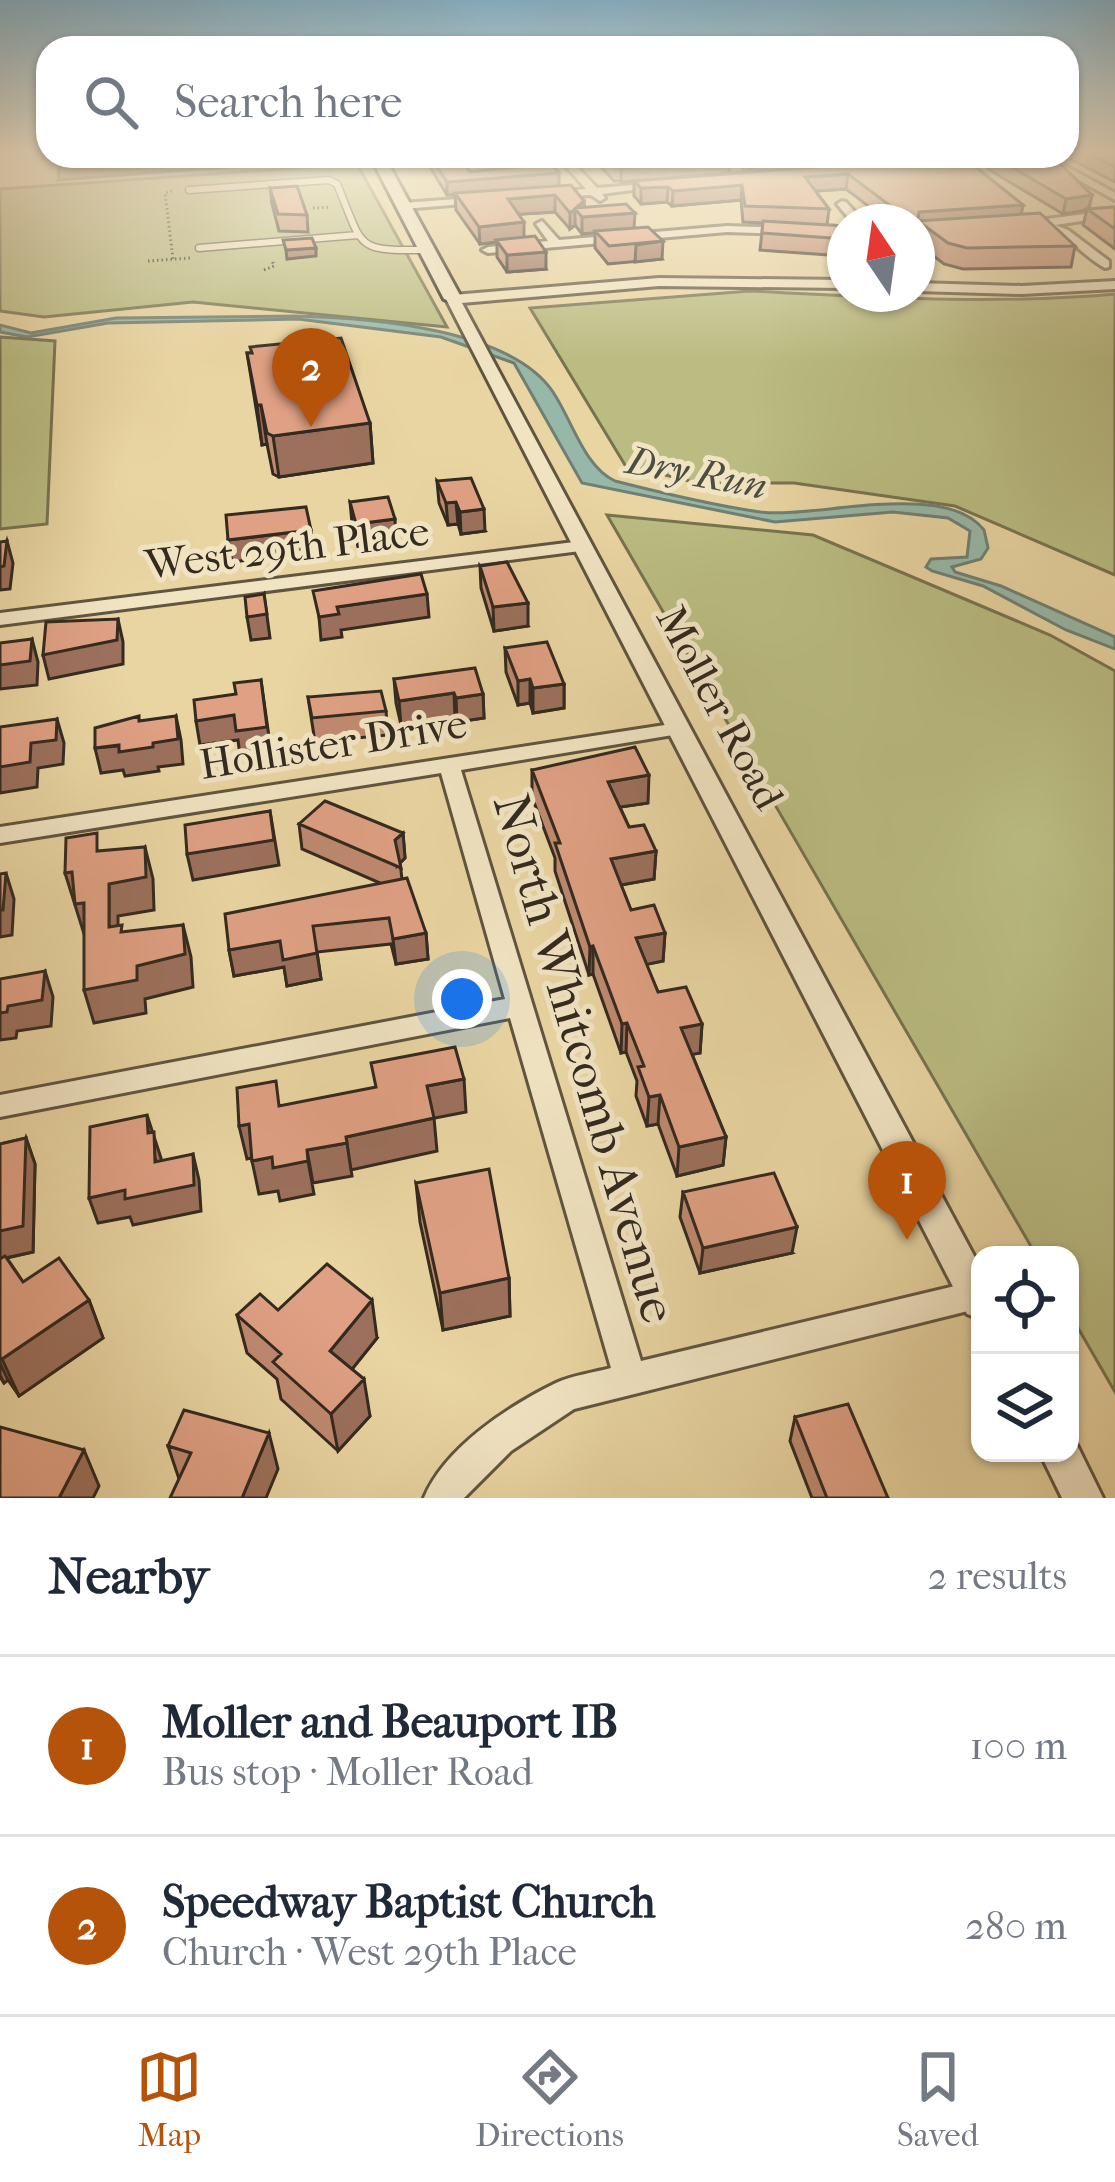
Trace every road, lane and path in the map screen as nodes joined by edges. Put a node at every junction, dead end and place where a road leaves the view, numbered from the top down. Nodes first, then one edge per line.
1 (168, 221) edge
2 (352, 221) edge
3 (412, 221) edge
4 (1054, 221) edge
5 (1038, 223) junction
6 (542, 224) dead end
7 (1009, 229) edge
8 (827, 232) edge
9 (358, 235) junction
10 (556, 244) junction
11 (199, 248) dead end
12 (427, 250) junction
13 (488, 250) dead end
14 (207, 257) dead end
15 (172, 260) junction
16 (148, 261) dead end
17 (1105, 264) dead end
18 (827, 284) edge
19 (1115, 285) edge
20 (935, 287) edge
21 (453, 299) junction
22 (582, 546) junction
23 (0, 620) edge
24 (678, 729) junction
25 (449, 765) junction
26 (0, 835) edge
27 (520, 1006) junction
28 (0, 1106) edge
29 (971, 1286) edge
30 (971, 1301) edge
31 (630, 1378) junction
32 (1065, 1462) edge
33 (442, 1498) edge
34 (1083, 1498) edge

1 - 15 path
2 - 9 lane
3 - 12 main road, Moller Road
4 - 5 street
5 - 7 street
5 - 17 street
6 - 10 street
8 - 10 street
9 - 11 lane
9 - 12 lane
10 - 13 street
12 - 21 main road, Moller Road
14 - 15 path
15 - 16 path
18 - 21 street
19 - 20 street
21 - 22 street, Moller Road
22 - 23 street, West 29th Place
22 - 24 street, Moller Road
24 - 25 street, Hollister Drive
24 - 29 street, Moller Road
25 - 26 street, Hollister Drive
25 - 27 street, North Whitcomb Avenue
27 - 28 street
27 - 31 street, North Whitcomb Avenue
30 - 31 street
31 - 33 street
32 - 34 street

